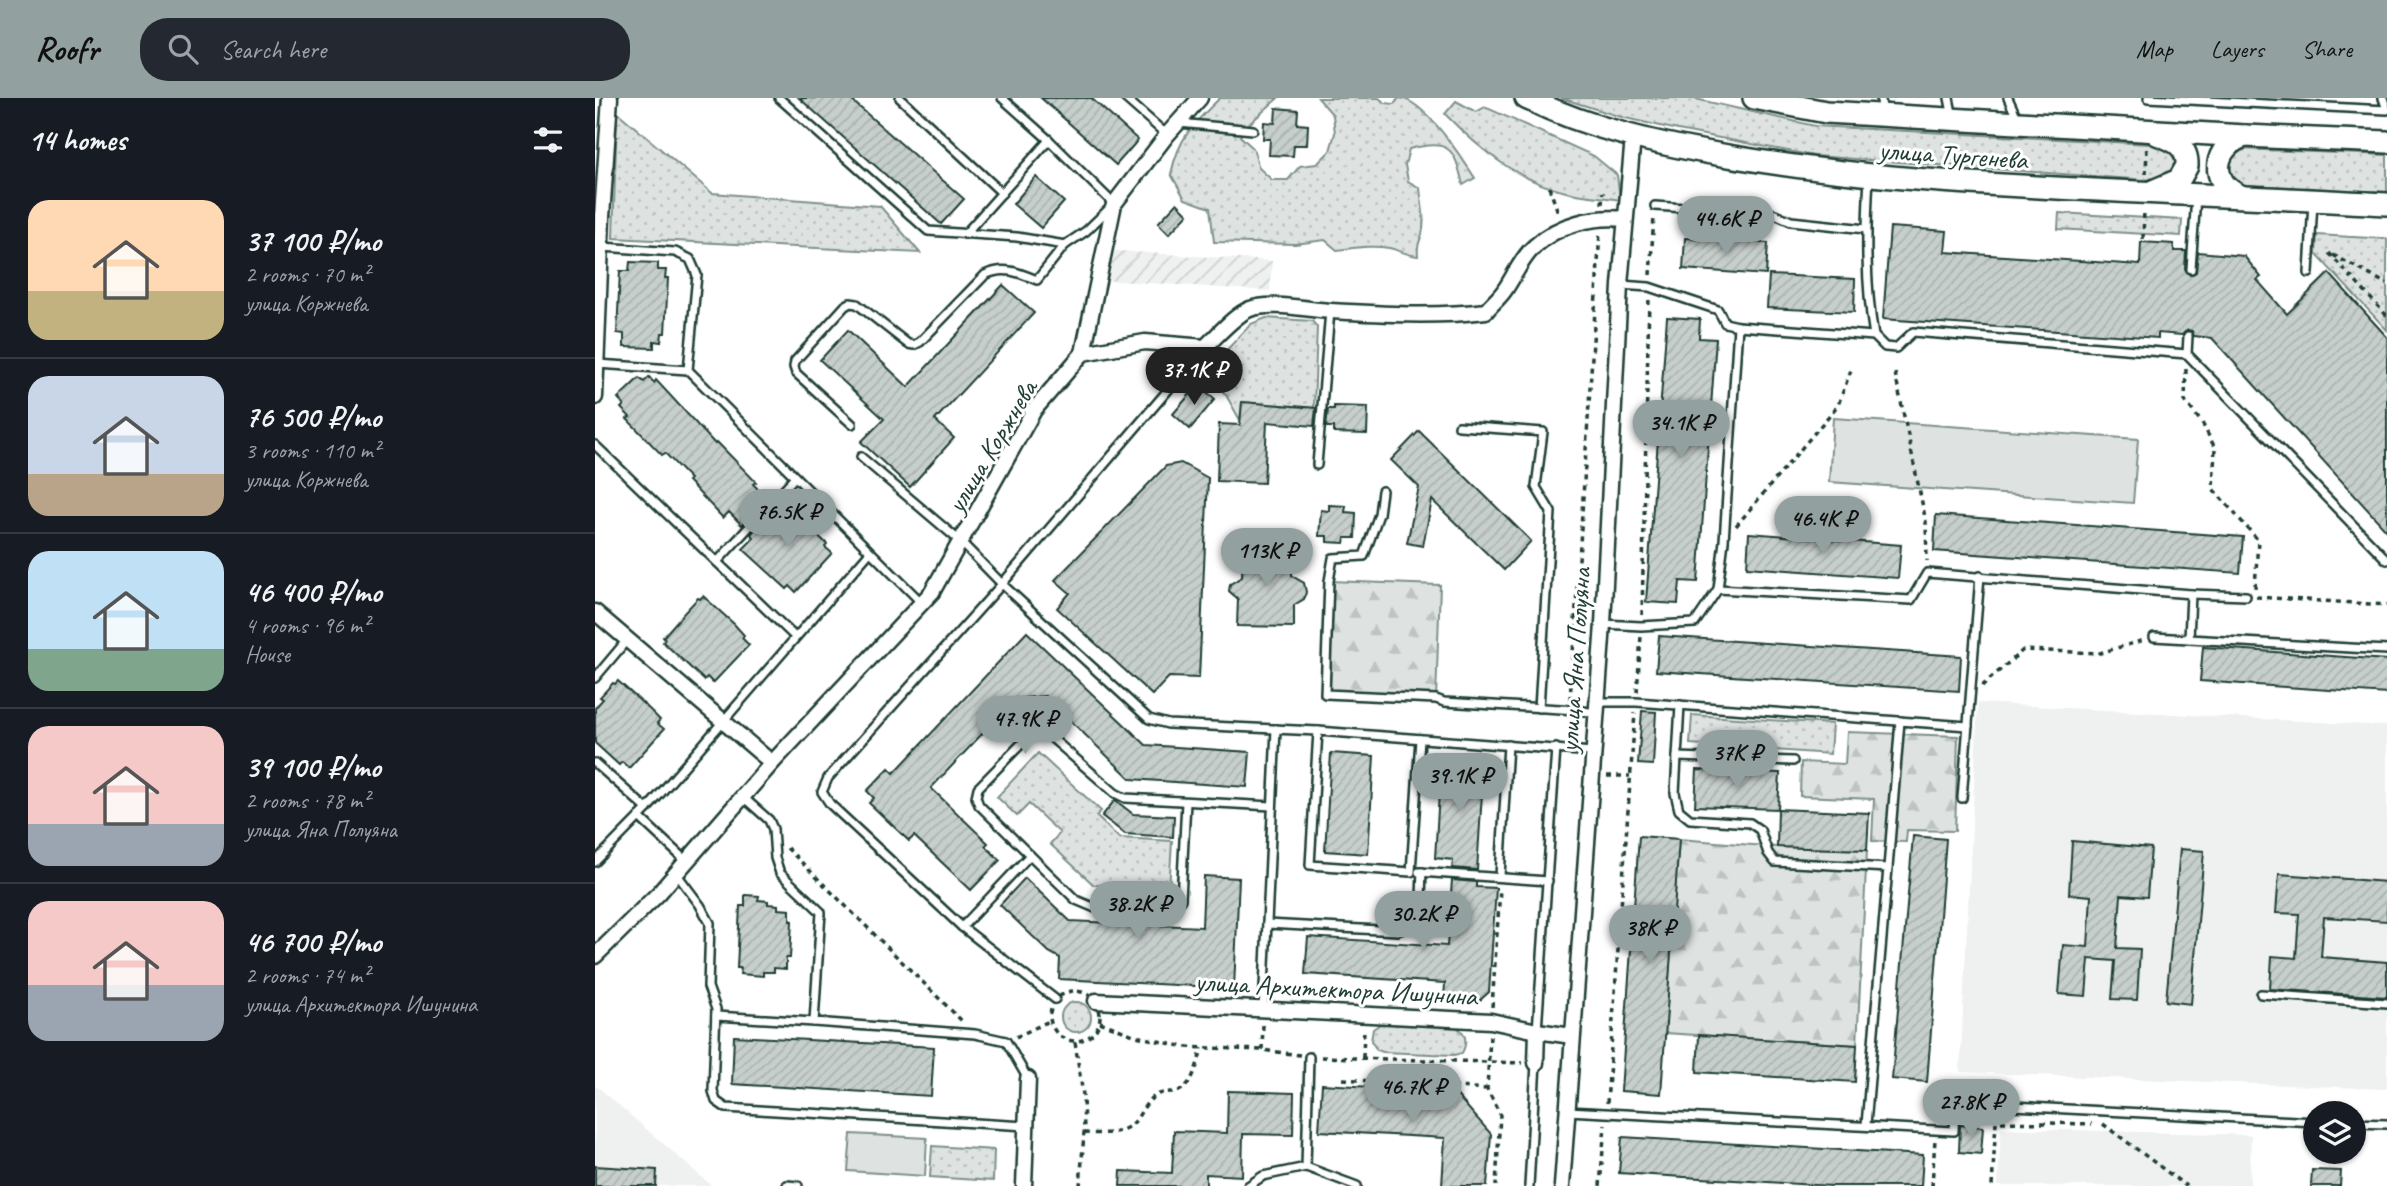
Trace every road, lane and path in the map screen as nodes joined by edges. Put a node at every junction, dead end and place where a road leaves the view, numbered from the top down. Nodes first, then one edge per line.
1 (610, 98) edge
2 (779, 98) edge
3 (900, 98) edge
4 (1002, 98) edge
5 (1125, 98) edge
6 (1200, 98) edge
7 (1526, 98) edge
8 (1754, 98) edge
9 (1957, 98) edge
10 (2008, 98) edge
11 (2148, 98) edge
12 (2383, 98) edge
13 (1881, 106) edge
14 (1951, 108) edge
15 (2387, 110) edge
16 (1179, 123) junction
17 (2020, 123) junction
18 (1253, 130) dead end
19 (1167, 135) junction
20 (2245, 136) junction
21 (1633, 137) junction
22 (2147, 137) junction
23 (1049, 140) junction
24 (2387, 142) edge
25 (1869, 177) junction
26 (1549, 187) dead end
27 (1603, 192) dead end
28 (1002, 193) junction
29 (2145, 194) junction
30 (2196, 195) junction
31 (2241, 196) junction
32 (2313, 200) junction
33 (1114, 204) junction
34 (2387, 204) edge
35 (1655, 206) joint
36 (1601, 218) junction
37 (1625, 219) junction
38 (1563, 227) junction
39 (1866, 229) junction
40 (965, 234) junction
41 (2143, 239) dead end
42 (1065, 245) junction
43 (602, 247) junction
44 (2192, 268) dead end
45 (2309, 273) dead end
46 (2387, 284) edge
47 (1620, 285) junction
48 (1649, 287) junction
49 (1648, 308) dead end
50 (1329, 311) junction
51 (2387, 316) edge
52 (1738, 326) junction
53 (1874, 336) junction
54 (2188, 336) dead end
55 (1205, 346) junction
56 (1083, 353) junction
57 (2187, 354) junction
58 (597, 364) junction
59 (688, 370) junction
60 (1851, 370) dead end
61 (1895, 373) dead end
62 (595, 397) edge
63 (852, 424) dead end
64 (1459, 426) dead end
65 (595, 445) edge
66 (861, 457) dead end
67 (1317, 465) dead end
68 (795, 477) junction
69 (1381, 491) dead end
70 (1724, 541) junction
71 (961, 542) junction
72 (870, 552) junction
73 (2387, 560) edge
74 (717, 562) junction
75 (1927, 573) junction
76 (1980, 576) junction
77 (1002, 584) junction
78 (1719, 589) junction
79 (2191, 594) junction
80 (2246, 597) joint
81 (2255, 597) junction
82 (922, 604) junction
83 (2387, 605) edge
84 (595, 612) edge
85 (1603, 624) junction
86 (1641, 626) junction
87 (795, 637) junction
88 (2154, 637) joint
89 (2189, 639) junction
90 (627, 640) junction
91 (2387, 650) edge
92 (595, 678) edge
93 (1970, 697) junction
94 (1636, 702) junction
95 (1680, 705) junction
96 (1539, 708) junction
97 (1596, 708) junction
98 (1570, 710) junction
99 (1900, 721) junction
100 (723, 722) junction
101 (1968, 726) junction
102 (1276, 729) junction
103 (1318, 732) junction
104 (1420, 738) junction
105 (1508, 745) junction
106 (1556, 748) junction
107 (1593, 752) junction
108 (1677, 757) junction
109 (1793, 761) dead end
110 (595, 763) edge
111 (772, 763) junction
112 (743, 797) junction
113 (1962, 798) dead end
114 (1186, 802) junction
115 (1272, 806) junction
116 (647, 809) junction
117 (639, 817) junction
118 (774, 836) junction
119 (1030, 855) junction
120 (686, 861) junction
121 (595, 862) edge
122 (1888, 868) junction
123 (1411, 872) junction
124 (1422, 872) junction
125 (676, 873) junction
126 (1500, 876) junction
127 (1548, 880) junction
128 (1267, 923) junction
129 (962, 927) junction
130 (595, 956) edge
131 (2261, 994) dead end
132 (1055, 999) junction
133 (1096, 1001) junction
134 (2387, 1003) edge
135 (1263, 1009) junction
136 (1365, 1013) junction
137 (716, 1016) junction
138 (1049, 1021) junction
139 (1491, 1021) junction
140 (814, 1022) junction
141 (1537, 1031) junction
142 (975, 1034) junction
143 (1572, 1036) junction
144 (1006, 1041) junction
145 (1075, 1042) junction
146 (1202, 1048) dead end
147 (1262, 1050) dead end
148 (1309, 1057) dead end
149 (1363, 1057) dead end
150 (1536, 1063) joint
151 (1028, 1079) joint
152 (1343, 1079) dead end
153 (1487, 1089) junction
154 (1567, 1111) junction
155 (1606, 1111) junction
156 (2303, 1121) edge
157 (1996, 1122) dead end
158 (2366, 1123) edge
159 (2103, 1124) dead end
160 (2387, 1124) edge
161 (1866, 1125) junction
162 (1027, 1126) junction
163 (1935, 1130) junction
164 (1084, 1133) junction
165 (1306, 1167) junction
166 (787, 1185) edge
167 (798, 1186) edge
168 (1024, 1186) edge
169 (1080, 1186) edge
170 (1248, 1186) edge
171 (1357, 1186) edge
172 (1496, 1186) edge
173 (1529, 1186) edge
174 (1562, 1186) edge
175 (1601, 1186) edge
176 (1932, 1186) edge
177 (1992, 1186) edge
178 (2186, 1186) edge

1 - 43 street
2 - 40 lane
3 - 28 lane
4 - 23 lane
5 - 19 lane
6 - 16 street
7 - 21 main road, улица Тургенева
8 - 13 main road, улица Тургенева
9 - 14 lane
10 - 17 lane
11 - 15 lane
12 - 15 lane
13 - 14 main road, улица Тургенева
14 - 17 main road, улица Тургенева
16 - 18 lane
16 - 19 street
17 - 22 main road, улица Тургенева
19 - 33 street
20 - 22 main road, улица Тургенева
20 - 24 main road, улица Тургенева
20 - 31 main road
21 - 25 main road, улица Тургенева
21 - 37 street, улица Яна Полуяна
22 - 29 path
22 - 29 main road
23 - 28 lane
23 - 33 lane
25 - 29 main road, улица Тургенева
25 - 39 lane
26 - 38 path
27 - 36 path
28 - 40 lane
29 - 30 main road, улица Тургенева
29 - 41 path
30 - 31 main road, улица Тургенева
30 - 44 lane
31 - 32 main road, улица Тургенева
32 - 34 main road, улица Тургенева
32 - 45 lane
33 - 42 lane
33 - 56 street
35 - 39 lane
35 - 48 path
36 - 37 street
36 - 38 street
36 - 98 path
37 - 47 street, улица Яна Полуяна
38 - 50 street
39 - 53 lane
40 - 42 lane
42 - 63 lane
43 - 58 street
43 - 59 lane
46 - 51 path
47 - 48 lane
47 - 85 street, улица Яна Полуяна
48 - 52 lane
49 - 86 path
50 - 55 street
50 - 67 lane
52 - 53 lane
52 - 70 lane
53 - 57 lane
54 - 57 lane
55 - 56 street
55 - 77 lane
56 - 71 street, улица Коржнева
57 - 73 lane
57 - 81 path
58 - 59 lane
58 - 62 street
59 - 68 lane
60 - 70 path
61 - 75 path
64 - 96 lane
65 - 74 lane
66 - 71 lane
68 - 72 lane
68 - 74 lane
69 - 96 lane
70 - 78 lane
71 - 77 lane
71 - 82 street, улица Коржнева
72 - 82 lane
72 - 87 lane
74 - 87 lane
75 - 76 lane
75 - 78 lane
76 - 79 lane
76 - 93 lane
77 - 102 lane
77 - 129 lane
78 - 86 lane
79 - 80 lane
79 - 89 lane
80 - 81 path
81 - 83 path
82 - 111 street, улица Коржнева
84 - 90 street
85 - 86 lane
85 - 97 street, улица Яна Полуяна
86 - 94 path
87 - 100 lane
88 - 89 lane
88 - 93 path
89 - 91 lane
90 - 92 lane
90 - 100 street
93 - 101 lane
94 - 95 lane
94 - 97 lane
94 - 155 path
95 - 99 lane
95 - 108 lane
96 - 98 lane
97 - 98 lane
97 - 107 street, улица Яна Полуяна
99 - 101 lane
99 - 122 lane
100 - 111 street
100 - 116 lane
101 - 113 lane
102 - 103 lane
102 - 115 lane
103 - 104 lane
103 - 123 lane
104 - 105 lane
104 - 123 lane
105 - 106 lane
105 - 126 lane
106 - 107 lane
106 - 127 lane
107 - 143 street, улица Яна Полуяна
108 - 109 lane
108 - 122 lane
110 - 116 lane
111 - 112 street, улица Коржнева
112 - 118 lane
112 - 120 street, улица Коржнева
114 - 115 lane
114 - 119 lane
114 - 119 lane
115 - 128 lane
116 - 117 lane
117 - 120 lane
117 - 121 lane
118 - 140 lane
118 - 142 path
119 - 129 lane
120 - 125 street, улица Коржнева
122 - 161 lane
123 - 124 lane
124 - 126 lane
124 - 128 lane
125 - 130 street, улица Коржнева
125 - 137 lane
126 - 127 lane
126 - 139 path
127 - 141 lane
128 - 135 lane
129 - 132 lane
131 - 134 lane
132 - 133 path
132 - 138 path
133 - 135 street, улица Архитектора Ишунина
133 - 145 path
135 - 136 street, улица Архитектора Ишунина
135 - 147 path
136 - 139 street, улица Архитектора Ишунина
136 - 149 path
137 - 140 lane
137 - 162 lane
138 - 144 path
138 - 145 path
139 - 141 street, улица Архитектора Ишунина
139 - 153 path
140 - 142 lane
141 - 143 street, улица Архитектора Ишунина
141 - 150 street
142 - 144 lane
143 - 154 street, улица Яна Полуяна
144 - 151 lane
145 - 164 path
146 - 164 path
148 - 165 lane
150 - 173 lane
151 - 162 street
152 - 153 path
153 - 172 path
154 - 155 lane
154 - 174 street, улица Яна Полуяна
155 - 161 lane
155 - 175 path
156 - 163 lane
157 - 177 path
158 - 160 lane
159 - 178 path
161 - 163 lane
162 - 168 street
163 - 176 path
164 - 169 path
165 - 170 lane
165 - 171 lane
166 - 167 lane

